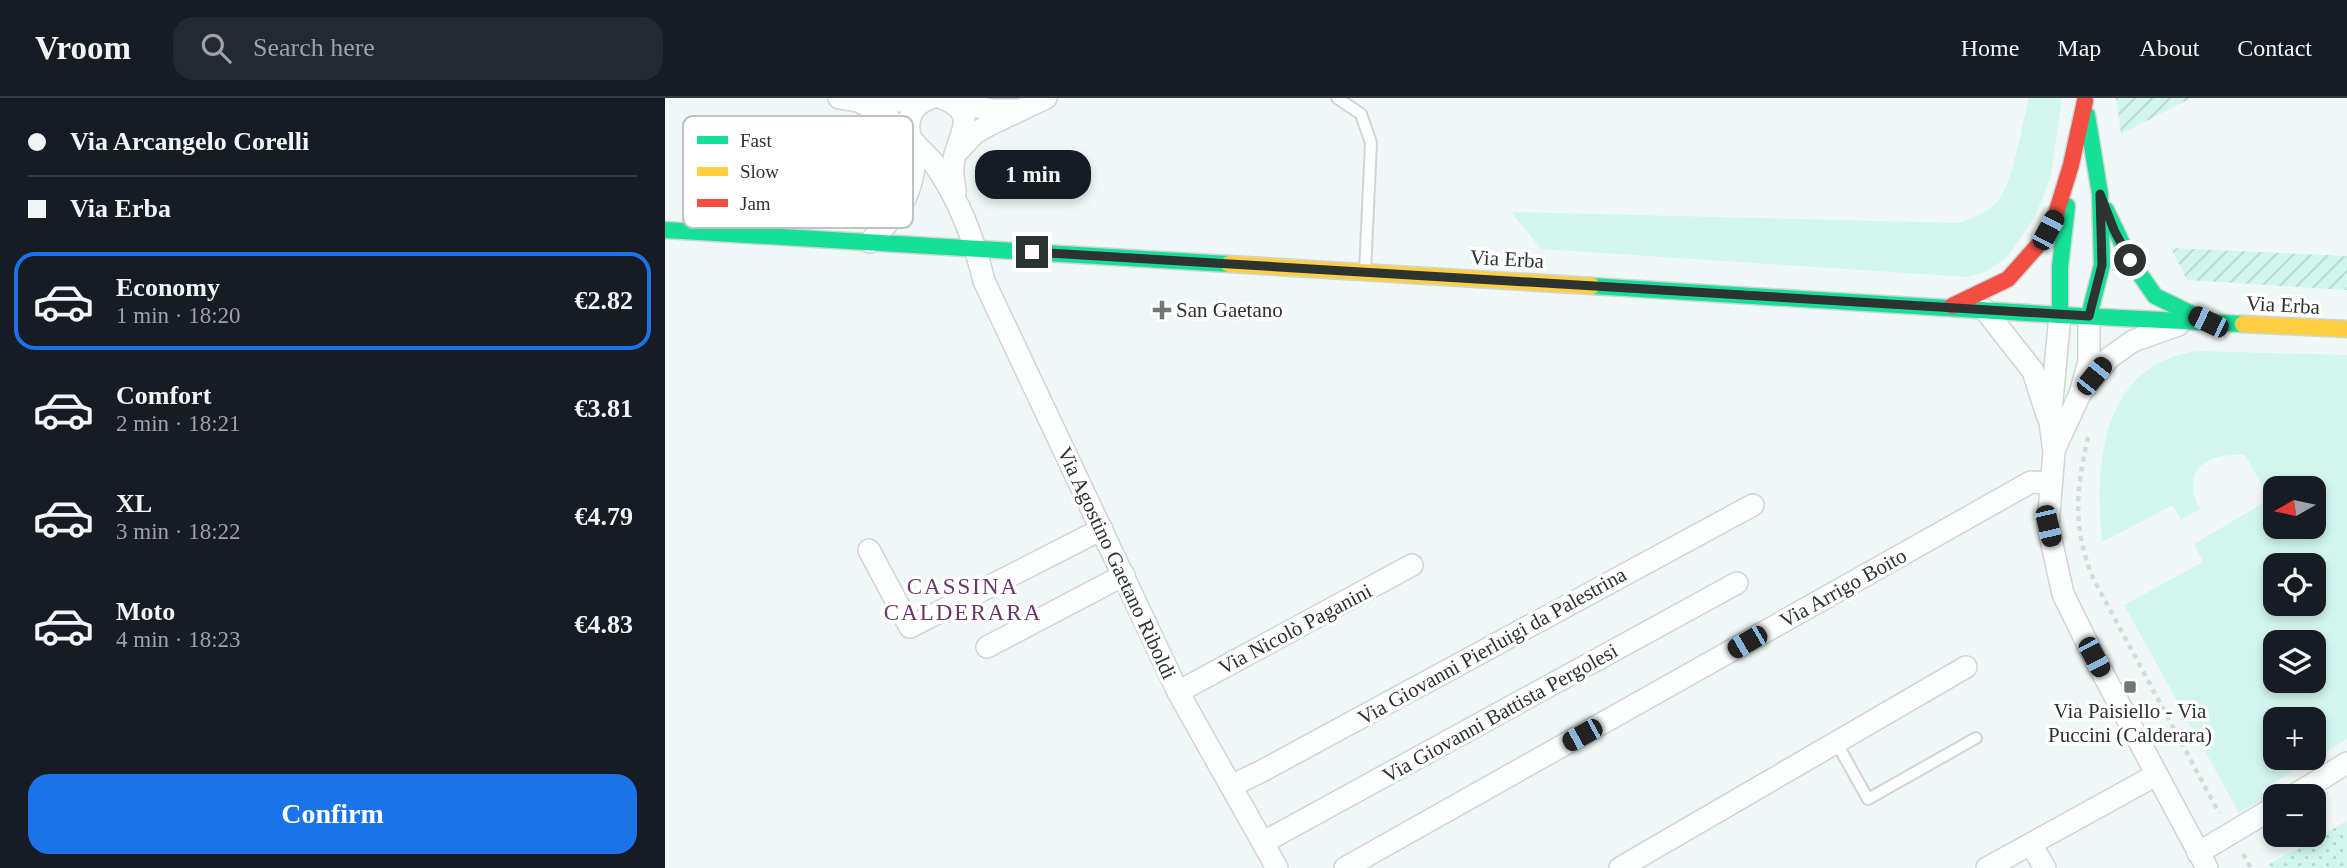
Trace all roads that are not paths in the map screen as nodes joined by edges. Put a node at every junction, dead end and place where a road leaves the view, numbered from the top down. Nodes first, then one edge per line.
1 (1046, 98) edge
2 (1337, 98) edge
3 (848, 99) edge
4 (2085, 99) edge
5 (937, 100) edge
6 (1018, 110) junction
7 (884, 116) edge
8 (909, 116) edge
9 (913, 141) edge
10 (955, 154) junction
11 (2071, 165) junction
12 (2100, 194) junction
13 (956, 198) junction
14 (883, 228) edge
15 (665, 230) edge
16 (870, 242) junction
17 (976, 249) junction
18 (1365, 272) junction
19 (1951, 307) junction
20 (1985, 310) junction
21 (2060, 315) junction
22 (2089, 316) junction
23 (2208, 322) junction
24 (2347, 329) edge
25 (2080, 394) junction
26 (2050, 422) junction
27 (2054, 452) junction
28 (2050, 482) junction
29 (1753, 505) dead end
30 (1102, 529) junction
31 (869, 550) dead end
32 (1412, 565) dead end
33 (1123, 575) junction
34 (1737, 583) dead end
35 (987, 647) dead end
36 (1966, 667) dead end
37 (1178, 692) junction
38 (1976, 737) dead end
39 (1836, 742) junction
40 (2347, 763) edge
41 (2156, 775) junction
42 (2313, 784) edge
43 (1231, 786) junction
44 (2263, 814) edge
45 (2031, 844) junction
46 (1264, 845) junction
47 (2203, 861) edge
48 (1277, 868) edge
49 (1345, 868) edge
50 (1620, 868) edge
51 (1987, 868) edge
52 (2045, 868) edge

1 - 6 street
2 - 18 lane
3 - 5 street
3 - 7 street
4 - 11 main road
4 - 12 main road
5 - 6 street
5 - 8 street
5 - 10 street
6 - 10 street
9 - 13 street
10 - 13 street
11 - 19 main road
11 - 21 main road
12 - 22 main road
12 - 23 main road
13 - 17 street, Via Agostino Gaetano Riboldi
14 - 16 street
15 - 16 main road, Via Erba
16 - 17 main road, Via Erba
17 - 18 main road, Via Erba
17 - 30 street, Via Agostino Gaetano Riboldi
18 - 19 main road, Via Erba
19 - 20 main road, Via Erba
20 - 21 main road, Via Erba
20 - 26 street
21 - 22 main road, Via Erba
21 - 26 street
22 - 23 main road, Via Erba
22 - 25 street
23 - 24 main road, Via Erba
23 - 25 street
25 - 27 street
26 - 27 street
27 - 28 street
28 - 41 street
28 - 49 street, Via Arrigo Boito
29 - 43 street, Via Giovanni Pierluigi da Palestrina
30 - 31 street
30 - 33 street, Via Agostino Gaetano Riboldi
32 - 37 street, Via Nicolò Paganini
33 - 35 street
33 - 37 street, Via Agostino Gaetano Riboldi
34 - 46 street, Via Giovanni Battista Pergolesi
36 - 39 street
37 - 43 street, Via Agostino Gaetano Riboldi
38 - 39 lane
39 - 50 street
40 - 42 street
41 - 45 street
41 - 47 street
43 - 46 street, Via Agostino Gaetano Riboldi
44 - 47 street
45 - 51 street
45 - 52 street
46 - 48 street, Via Agostino Gaetano Riboldi

